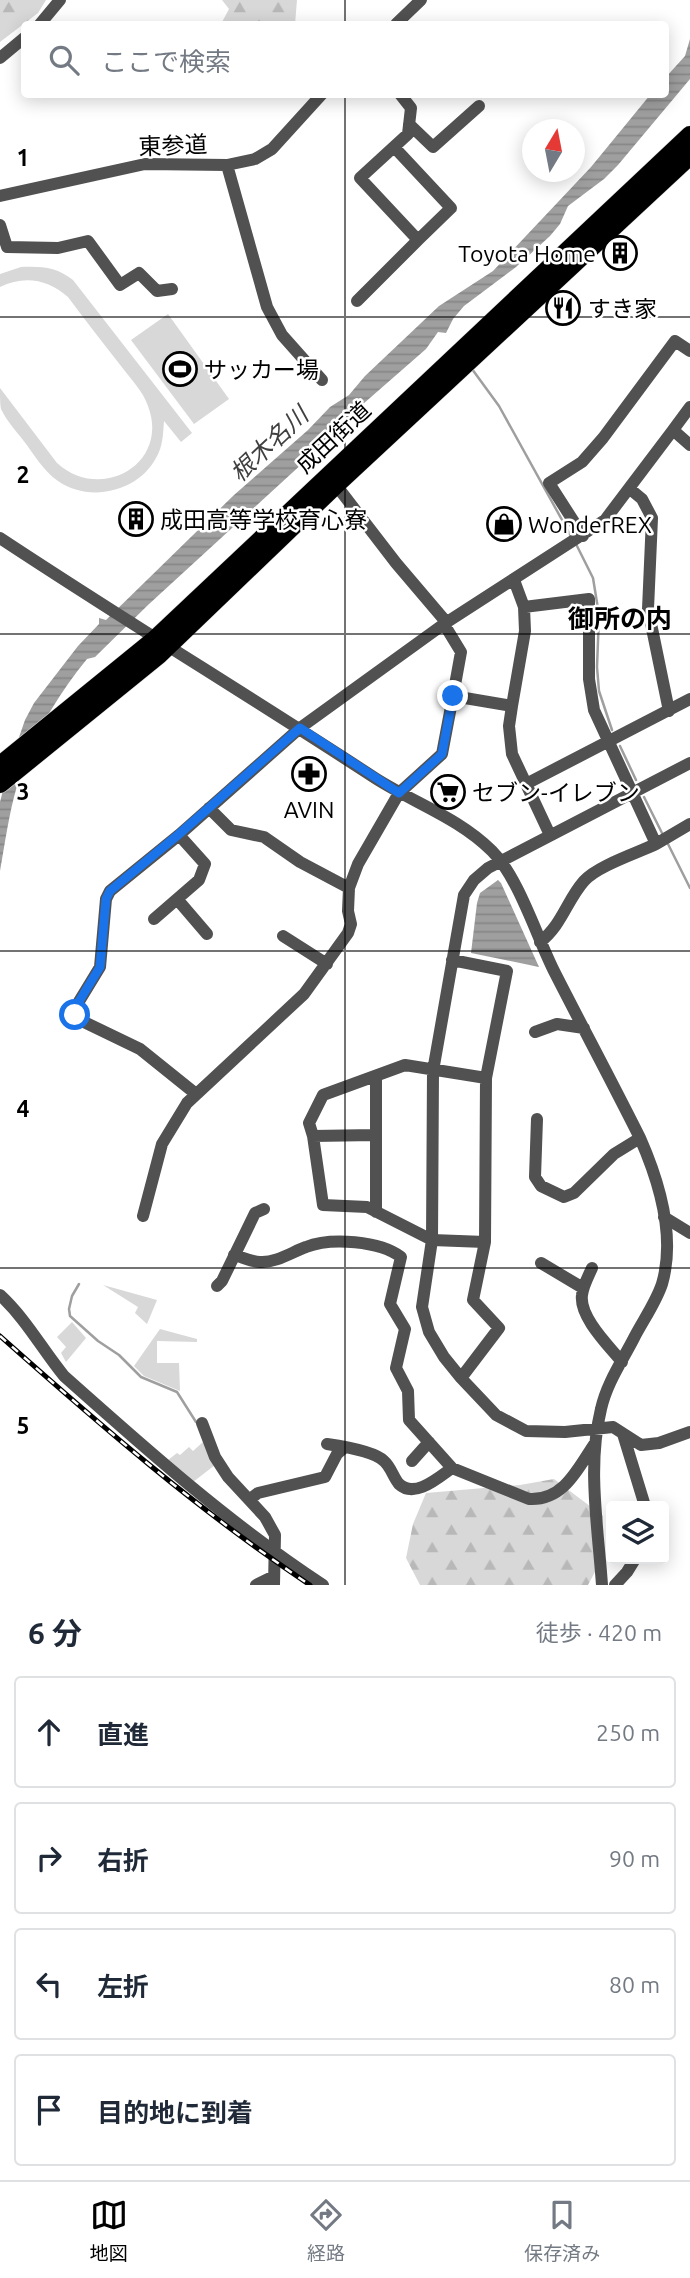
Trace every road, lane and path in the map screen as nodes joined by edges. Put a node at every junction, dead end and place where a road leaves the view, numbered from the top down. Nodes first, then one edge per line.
1 (60, 0) edge
2 (421, 0) edge
3 (42, 21) edge
4 (399, 21) edge
5 (21, 40) edge
6 (0, 58) edge
7 (318, 98) edge
8 (403, 98) edge
9 (479, 106) dead end
10 (409, 124) junction
11 (690, 135) edge
12 (394, 147) junction
13 (690, 156) edge
14 (227, 165) junction
15 (0, 196) edge
16 (0, 225) edge
17 (418, 240) junction
18 (172, 289) dead end
19 (357, 301) dead end
20 (690, 351) edge
21 (322, 380) dead end
22 (690, 407) edge
23 (673, 430) junction
24 (690, 445) edge
25 (336, 485) junction
26 (630, 489) junction
27 (0, 538) edge
28 (577, 540) junction
29 (514, 580) junction
30 (524, 607) junction
31 (446, 624) junction
32 (155, 639) junction
33 (146, 657) junction
34 (453, 696) junction
35 (690, 699) edge
36 (512, 706) junction
37 (669, 711) junction
38 (300, 728) junction
39 (608, 742) junction
40 (690, 763) edge
41 (0, 765) edge
42 (0, 783) edge
43 (526, 784) junction
44 (399, 793) junction
45 (632, 794) junction
46 (209, 808) junction
47 (690, 824) edge
48 (178, 835) junction
49 (550, 835) junction
50 (662, 841) junction
51 (500, 862) junction
52 (349, 888) junction
53 (177, 899) junction
54 (154, 919) dead end
55 (207, 934) dead end
56 (283, 936) dead end
57 (540, 942) junction
58 (452, 961) junction
59 (327, 964) junction
60 (584, 1028) junction
61 (535, 1032) dead end
62 (433, 1071) junction
63 (376, 1076) junction
64 (486, 1078) junction
65 (196, 1094) junction
66 (537, 1119) dead end
67 (375, 1135) junction
68 (313, 1136) junction
69 (640, 1138) junction
70 (264, 1209) dead end
71 (376, 1212) junction
72 (143, 1216) dead end
73 (664, 1217) junction
74 (690, 1233) edge
75 (432, 1240) junction
76 (485, 1242) junction
77 (234, 1255) junction
78 (541, 1263) dead end
79 (592, 1268) dead end
80 (217, 1286) dead end
81 (583, 1288) junction
82 (0, 1295) edge
83 (622, 1362) junction
84 (461, 1378) junction
85 (202, 1423) dead end
86 (597, 1428) junction
87 (690, 1432) edge
88 (623, 1434) junction
89 (429, 1442) junction
90 (595, 1443) junction
91 (327, 1444) dead end
92 (345, 1447) junction
93 (412, 1461) dead end
94 (453, 1468) junction
95 (250, 1499) junction
96 (643, 1501) edge
97 (276, 1552) junction
98 (632, 1564) edge
99 (274, 1581) edge
100 (256, 1585) edge
101 (323, 1585) edge
102 (602, 1585) edge
103 (615, 1585) edge

1 - 3 street
2 - 4 street
5 - 6 street
7 - 14 street, 東参道
8 - 10 street
9 - 10 street
10 - 12 street
11 - 32 highway, 成田街道
12 - 17 street
12 - 17 street
13 - 25 highway, 成田街道
14 - 15 street, 東参道
14 - 21 street
16 - 18 street
17 - 19 street
20 - 28 street
22 - 23 street
23 - 24 street
23 - 26 street
25 - 31 street
25 - 32 highway, 成田街道
26 - 28 street
26 - 37 street
27 - 32 street
28 - 29 street
29 - 30 street
29 - 31 street
30 - 36 street
30 - 39 street
31 - 34 street
31 - 38 street
32 - 33 highway, 成田街道
32 - 38 street
33 - 41 highway, 成田街道
33 - 42 highway, 成田街道
34 - 36 street
34 - 44 street
35 - 37 street
36 - 43 street
37 - 39 street
38 - 44 street
38 - 46 street
39 - 43 street
39 - 45 street
40 - 45 street
43 - 49 street
44 - 51 street
44 - 52 street
45 - 49 street
45 - 50 street
46 - 48 street
46 - 52 street
47 - 50 street
48 - 53 street
48 - 65 street
49 - 51 street
50 - 57 street
51 - 57 street
51 - 58 street
52 - 59 street
53 - 54 street
53 - 55 street
56 - 59 street
57 - 60 street
58 - 62 street
58 - 64 street
59 - 65 street
60 - 61 street
60 - 69 street
62 - 63 street
62 - 64 street
62 - 75 street
63 - 67 street
63 - 68 street
64 - 76 street
65 - 72 street
66 - 69 street
67 - 68 street
67 - 71 street
68 - 71 street
69 - 73 street
70 - 77 street
71 - 75 street
73 - 74 street
73 - 83 street
75 - 76 street
75 - 84 street
76 - 84 street
77 - 80 street
77 - 89 street
78 - 81 street
79 - 81 street
81 - 83 street
82 - 97 street
83 - 86 street
84 - 86 street
85 - 95 street
86 - 88 street
86 - 90 street
87 - 88 street
88 - 96 street
89 - 93 street
89 - 94 street
90 - 94 street
90 - 102 street
91 - 92 street
92 - 94 street
92 - 95 street
95 - 97 street
97 - 99 street
97 - 101 street
98 - 103 street
99 - 100 street

